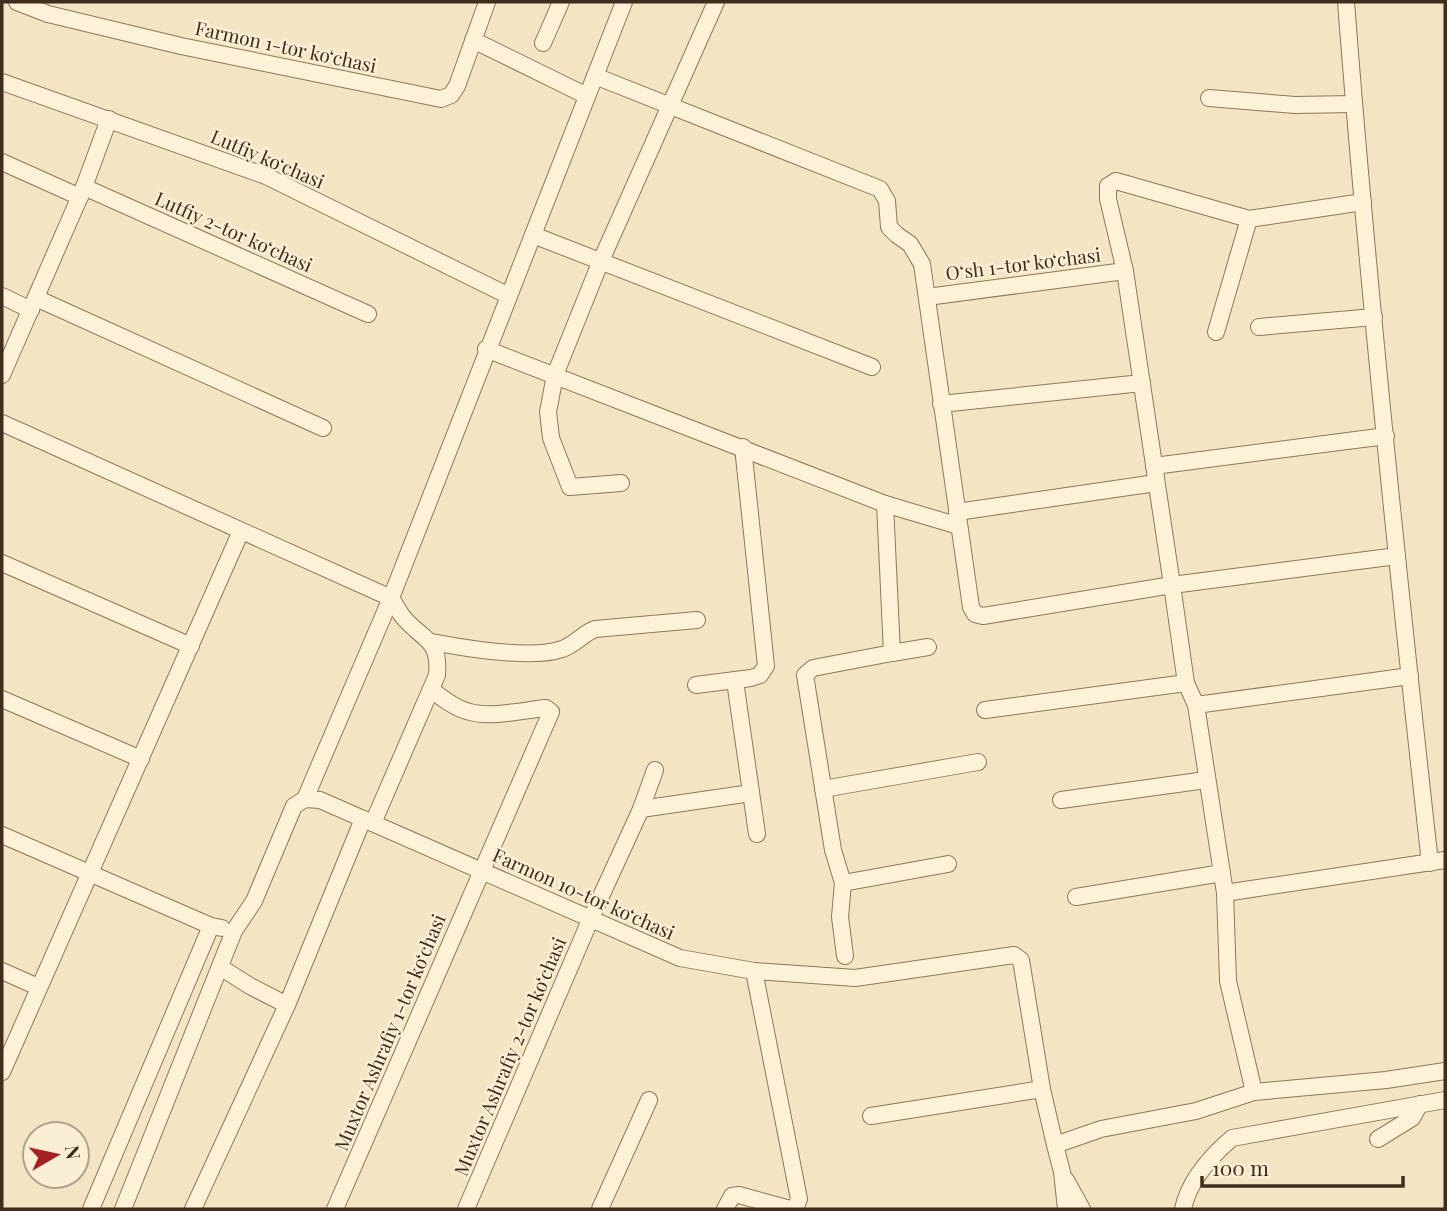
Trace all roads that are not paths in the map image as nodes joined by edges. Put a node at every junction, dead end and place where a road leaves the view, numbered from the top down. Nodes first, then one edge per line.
1 (17, 2) edge
2 (487, 2) edge
3 (561, 2) edge
4 (624, 2) edge
5 (716, 2) edge
6 (1346, 2) edge
7 (473, 40) junction
8 (543, 43) dead end
9 (595, 76) junction
10 (2, 82) edge
11 (587, 96) junction
12 (1209, 98) dead end
13 (669, 104) junction
14 (1354, 104) junction
15 (109, 119) junction
16 (2, 162) edge
17 (82, 192) junction
18 (1363, 202) junction
19 (1249, 219) junction
20 (533, 235) junction
21 (600, 262) junction
22 (1125, 271) junction
23 (2, 296) edge
24 (509, 296) junction
25 (927, 297) junction
26 (34, 304) junction
27 (368, 314) dead end
28 (1374, 317) junction
29 (1259, 327) dead end
30 (1216, 332) dead end
31 (486, 349) junction
32 (872, 367) dead end
33 (2, 374) edge
34 (555, 375) junction
35 (1142, 383) junction
36 (941, 404) junction
37 (2, 423) edge
38 (323, 428) dead end
39 (1385, 436) junction
40 (743, 447) junction
41 (1154, 466) junction
42 (621, 483) dead end
43 (1156, 483) junction
44 (886, 504) junction
45 (958, 519) junction
46 (241, 531) junction
47 (1397, 556) junction
48 (2, 563) edge
49 (1172, 585) junction
50 (391, 598) junction
51 (697, 620) dead end
52 (432, 642) junction
53 (191, 646) junction
54 (928, 647) dead end
55 (892, 653) junction
56 (1410, 676) junction
57 (735, 681) junction
58 (1186, 683) junction
59 (696, 685) dead end
60 (432, 690) junction
61 (2, 699) edge
62 (1196, 705) junction
63 (985, 710) dead end
64 (141, 759) junction
65 (978, 762) dead end
66 (655, 770) dead end
67 (1206, 780) junction
68 (823, 789) junction
69 (751, 793) junction
70 (305, 799) junction
71 (1061, 800) dead end
72 (641, 810) junction
73 (368, 821) junction
74 (2, 835) edge
75 (757, 835) dead end
76 (1438, 861) edge
77 (948, 864) dead end
78 (482, 871) junction
79 (90, 873) junction
80 (1222, 873) junction
81 (843, 883) junction
82 (1225, 893) junction
83 (1076, 897) dead end
84 (591, 919) junction
85 (211, 926) junction
86 (234, 931) junction
87 (845, 956) dead end
88 (220, 967) junction
89 (2, 971) edge
90 (754, 971) junction
91 (38, 987) junction
92 (287, 1005) junction
93 (1445, 1071) edge
94 (2, 1072) edge
95 (1042, 1089) junction
96 (1254, 1092) junction
97 (649, 1100) dead end
98 (1445, 1100) edge
99 (1420, 1104) junction
100 (871, 1116) dead end
101 (1378, 1139) dead end
102 (1055, 1145) junction
103 (1062, 1172) junction
104 (92, 1209) edge
105 (123, 1209) edge
106 (193, 1209) edge
107 (335, 1209) edge
108 (466, 1209) edge
109 (600, 1209) edge
110 (725, 1209) edge
111 (793, 1209) edge
112 (1066, 1209) edge
113 (1082, 1209) edge
114 (1183, 1209) edge

1 - 7 street, Farmon 1-tor koʻchasi
2 - 7 street, Farmon 1-tor koʻchasi
3 - 8 street
4 - 9 street
5 - 13 street
6 - 14 street
7 - 11 street
9 - 11 street
9 - 13 street
10 - 15 street, Lutfiy koʻchasi
11 - 20 street
12 - 14 street
13 - 21 street
13 - 25 street
14 - 18 street
15 - 17 street
15 - 24 street, Lutfiy koʻchasi
16 - 17 street, Lutfiy 2-tor koʻchasi
17 - 26 street
17 - 27 street, Lutfiy 2-tor koʻchasi
18 - 19 street
18 - 28 street
19 - 22 street
19 - 30 street
20 - 21 street
20 - 24 street
21 - 32 street
21 - 34 street
22 - 25 street, O‘sh 1-tor koʻchasi
22 - 35 street
23 - 26 street
24 - 31 street
25 - 36 street
26 - 33 street
26 - 38 street
28 - 29 street
28 - 39 street
31 - 34 street
31 - 50 street
34 - 40 street
34 - 42 street
35 - 36 street
35 - 41 street
36 - 45 street
37 - 46 street
39 - 41 street
39 - 47 street
40 - 44 street
40 - 57 street
41 - 43 street
43 - 45 street
43 - 49 street
44 - 45 street
44 - 55 street
45 - 49 street
46 - 50 street
46 - 53 street
47 - 49 street
47 - 56 street
48 - 53 street
49 - 58 street
50 - 52 street
50 - 70 street
51 - 52 street
52 - 60 street
53 - 64 street
54 - 55 street
55 - 68 street
56 - 62 street
56 - 76 street
57 - 59 street
57 - 69 street
58 - 62 street
58 - 63 street
60 - 73 street
60 - 78 street, Muxtor Ashrafiy 1-tor koʻchasi
61 - 64 street
62 - 67 street
64 - 79 street
65 - 68 street
66 - 72 street, Muxtor Ashrafiy 2-tor koʻchasi
67 - 71 street
67 - 80 street
68 - 81 street
69 - 72 street
69 - 75 street
70 - 73 street, Farmon 10-tor koʻchasi
70 - 86 street
72 - 84 street, Muxtor Ashrafiy 2-tor koʻchasi
73 - 78 street, Farmon 10-tor koʻchasi
73 - 92 street
74 - 79 street
76 - 82 street
77 - 81 street
78 - 84 street, Farmon 10-tor koʻchasi
78 - 107 street, Muxtor Ashrafiy 1-tor koʻchasi
79 - 85 street
79 - 91 street
80 - 82 street
80 - 83 street
81 - 87 street
82 - 96 street
84 - 90 street, Farmon 10-tor koʻchasi
84 - 108 street, Muxtor Ashrafiy 2-tor koʻchasi
85 - 86 street
85 - 104 street
86 - 88 street
88 - 92 street
88 - 105 street
89 - 91 street
90 - 95 street, Farmon 10-tor koʻchasi
90 - 111 street
91 - 94 street
92 - 106 street
93 - 96 street
95 - 100 street
95 - 102 street
96 - 102 street
97 - 109 street
98 - 99 street
99 - 101 street
99 - 114 street
102 - 103 street
103 - 112 street
103 - 113 street
110 - 111 street

